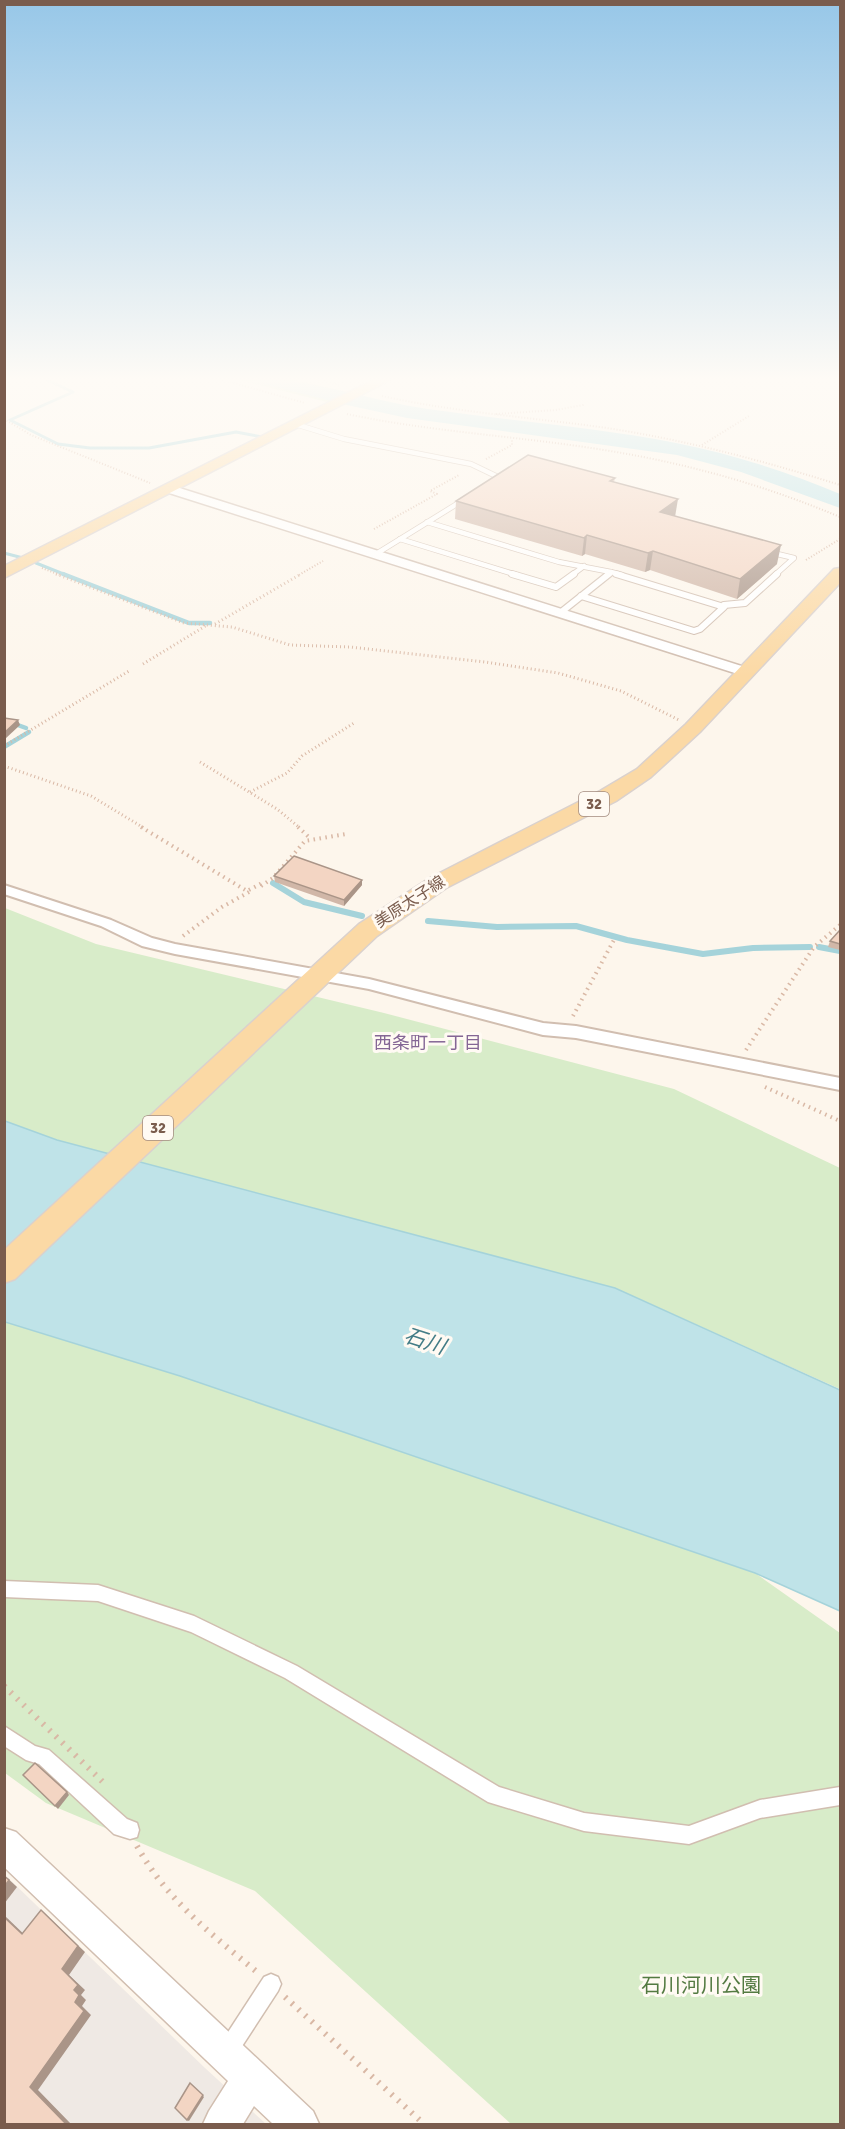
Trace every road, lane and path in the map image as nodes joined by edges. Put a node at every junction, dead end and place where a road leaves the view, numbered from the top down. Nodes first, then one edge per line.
1 (138, 478) edge
2 (190, 478) edge
3 (452, 478) edge
4 (496, 478) edge
5 (727, 478) edge
6 (816, 478) edge
7 (840, 485) edge
8 (484, 488) edge
9 (170, 489) junction
10 (475, 493) edge
11 (840, 516) edge
12 (428, 522) junction
13 (374, 529) dead end
14 (400, 539) junction
15 (761, 550) edge
16 (376, 554) junction
17 (323, 561) dead end
18 (26, 562) junction
19 (584, 566) junction
20 (611, 572) junction
21 (4, 573) edge
22 (840, 573) edge
23 (581, 596) junction
24 (723, 605) junction
25 (560, 613) junction
26 (207, 625) junction
27 (214, 625) junction
28 (143, 664) dead end
29 (129, 671) dead end
30 (746, 672) junction
31 (354, 723) dead end
32 (693, 728) junction
33 (4, 746) edge
34 (200, 762) dead end
35 (4, 766) edge
36 (250, 792) junction
37 (346, 834) dead end
38 (311, 839) junction
39 (264, 882) dead end
40 (4, 889) edge
41 (840, 925) edge
42 (180, 938) dead end
43 (615, 938) dead end
44 (316, 981) junction
45 (571, 1021) dead end
46 (737, 1063) junction
47 (840, 1084) edge
48 (4, 1270) edge
49 (4, 1589) edge
50 (4, 1735) edge
51 (840, 1796) edge
52 (130, 1830) dead end
53 (4, 1844) edge
54 (271, 1984) joint
55 (238, 2066) junction
56 (222, 2124) edge
57 (300, 2124) edge
58 (424, 2124) edge

1 - 9 path
2 - 9 main road
3 - 13 path
4 - 8 lane
5 - 11 path
6 - 7 path
9 - 16 street
9 - 18 main road
10 - 12 lane
12 - 14 lane
12 - 19 lane
14 - 16 lane
14 - 19 lane
15 - 24 lane
16 - 25 street
17 - 27 path
18 - 21 main road
18 - 26 path
19 - 20 lane
20 - 23 lane
20 - 24 lane
22 - 30 main road, 美原太子線 / 32
23 - 24 lane
23 - 25 lane
25 - 30 street
26 - 27 path
26 - 28 path
27 - 32 path
29 - 33 path
30 - 32 main road, 美原太子線 / 32
31 - 36 path
32 - 44 main road, 美原太子線 / 32
34 - 36 path
35 - 39 path
36 - 38 path
37 - 38 path
38 - 42 path
40 - 44 street
41 - 46 path
43 - 45 path
44 - 46 street
44 - 48 main road, 美原太子線 / 32
46 - 47 street
49 - 51 street
50 - 52 street
53 - 55 street
54 - 55 street
54 - 58 path
55 - 56 street
55 - 57 street

